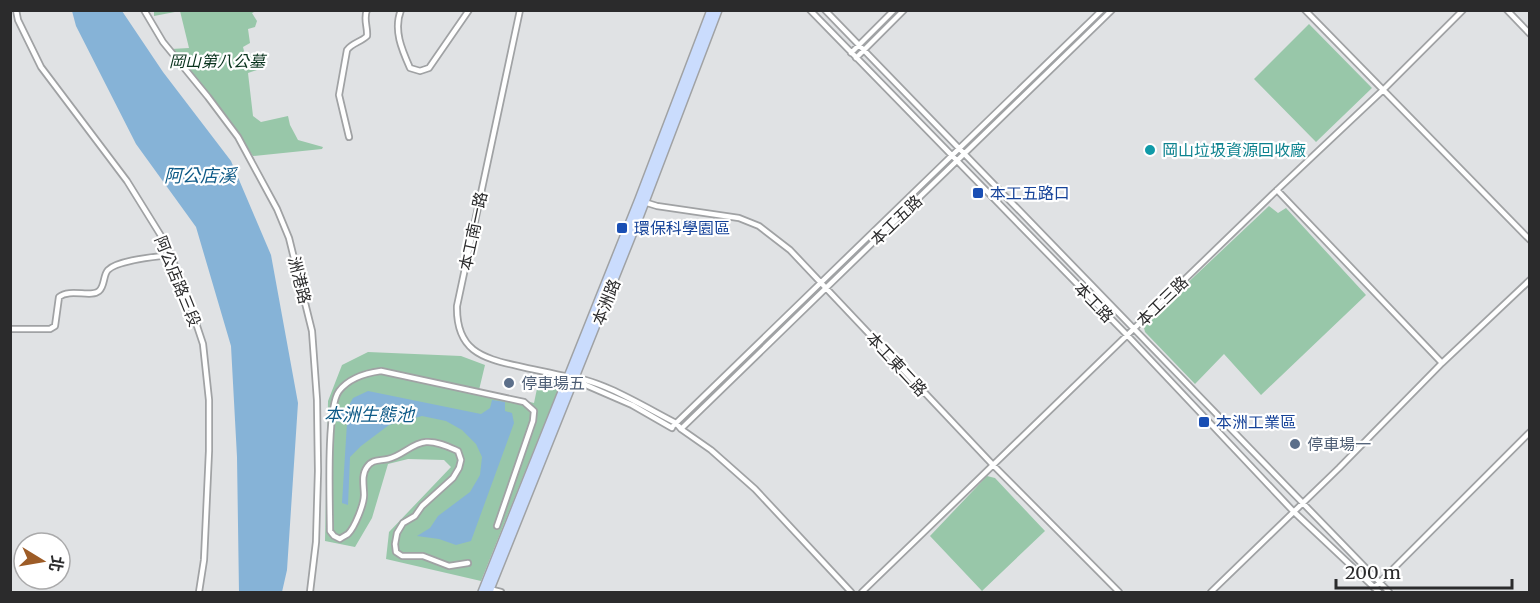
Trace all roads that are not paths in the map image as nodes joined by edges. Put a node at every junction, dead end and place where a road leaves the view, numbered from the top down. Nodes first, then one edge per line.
1 (16, 10) edge
2 (144, 10) edge
3 (367, 10) edge
4 (401, 10) edge
5 (469, 10) edge
6 (520, 10) edge
7 (711, 10) edge
8 (718, 10) edge
9 (810, 10) edge
10 (825, 10) edge
11 (894, 10) edge
12 (904, 10) edge
13 (1102, 10) edge
14 (1112, 10) edge
15 (1305, 10) edge
16 (1463, 10) edge
17 (1507, 10) edge
18 (1530, 34) edge
19 (858, 45) junction
20 (863, 51) junction
21 (851, 52) junction
22 (856, 58) junction
23 (1383, 90) junction
24 (349, 137) dead end
25 (959, 149) junction
26 (964, 154) junction
27 (952, 156) junction
28 (957, 161) junction
29 (1277, 190) junction
30 (642, 201) junction
31 (1530, 240) edge
32 (170, 255) junction
33 (1530, 280) edge
34 (820, 284) junction
35 (825, 288) junction
36 (10, 329) edge
37 (1134, 329) junction
38 (1127, 335) junction
39 (1442, 363) junction
40 (573, 378) junction
41 (674, 425) junction
42 (681, 429) junction
43 (1530, 432) edge
44 (993, 465) junction
45 (1302, 503) junction
46 (1293, 511) junction
47 (497, 526) dead end
48 (468, 563) dead end
49 (1379, 582) junction
50 (1374, 588) junction
51 (486, 590) edge
52 (199, 592) edge
53 (310, 592) edge
54 (501, 592) edge
55 (851, 592) edge
56 (861, 592) edge
57 (1119, 592) edge
58 (1211, 592) edge
59 (1379, 592) edge
60 (1389, 592) edge

1 - 32 street, 阿公店路三段
2 - 53 street, 洲港路
3 - 24 street
4 - 5 street
6 - 40 street, 本工南一路
7 - 30 main road, 本洲路
8 - 30 main road, 本洲路
9 - 21 street, 本工路
10 - 19 street, 本工路
11 - 19 street
12 - 20 street
13 - 25 street, 本工五路
14 - 26 street, 本工五路
15 - 23 street
16 - 23 street, 本工三路
17 - 18 street
19 - 20 street, 本工路
19 - 21 street
20 - 22 street
20 - 25 street, 本工路
21 - 22 street, 本工路
22 - 27 street, 本工路
23 - 29 street, 本工三路
23 - 31 street
25 - 26 street, 本工路
25 - 27 street, 本工五路
26 - 28 street, 本工五路
26 - 37 street, 本工路
27 - 28 street, 本工路
27 - 34 street, 本工五路
28 - 35 street, 本工五路
28 - 38 street, 本工路
29 - 37 street, 本工三路
29 - 39 street
30 - 34 street, 本工東二路
30 - 40 main road, 本洲路
32 - 36 street
32 - 52 street, 阿公店路三段
33 - 39 street
34 - 35 street, 本工東二路
34 - 41 street, 本工五路
35 - 42 street, 本工五路
35 - 44 street, 本工東二路
37 - 38 street, 本工三路
37 - 45 street, 本工路
38 - 44 street, 本工三路
38 - 46 street, 本工路
39 - 45 street
40 - 41 street, 本工南一路
40 - 51 main road, 本洲路
41 - 42 street
42 - 55 street
43 - 49 street
44 - 56 street, 本工三路
44 - 57 street, 本工東二路
45 - 46 street
45 - 49 street, 本工路
46 - 50 street, 本工路
46 - 58 street
47 - 48 street
49 - 50 street
49 - 60 street, 本工路
50 - 59 street, 本工路
51 - 54 street

